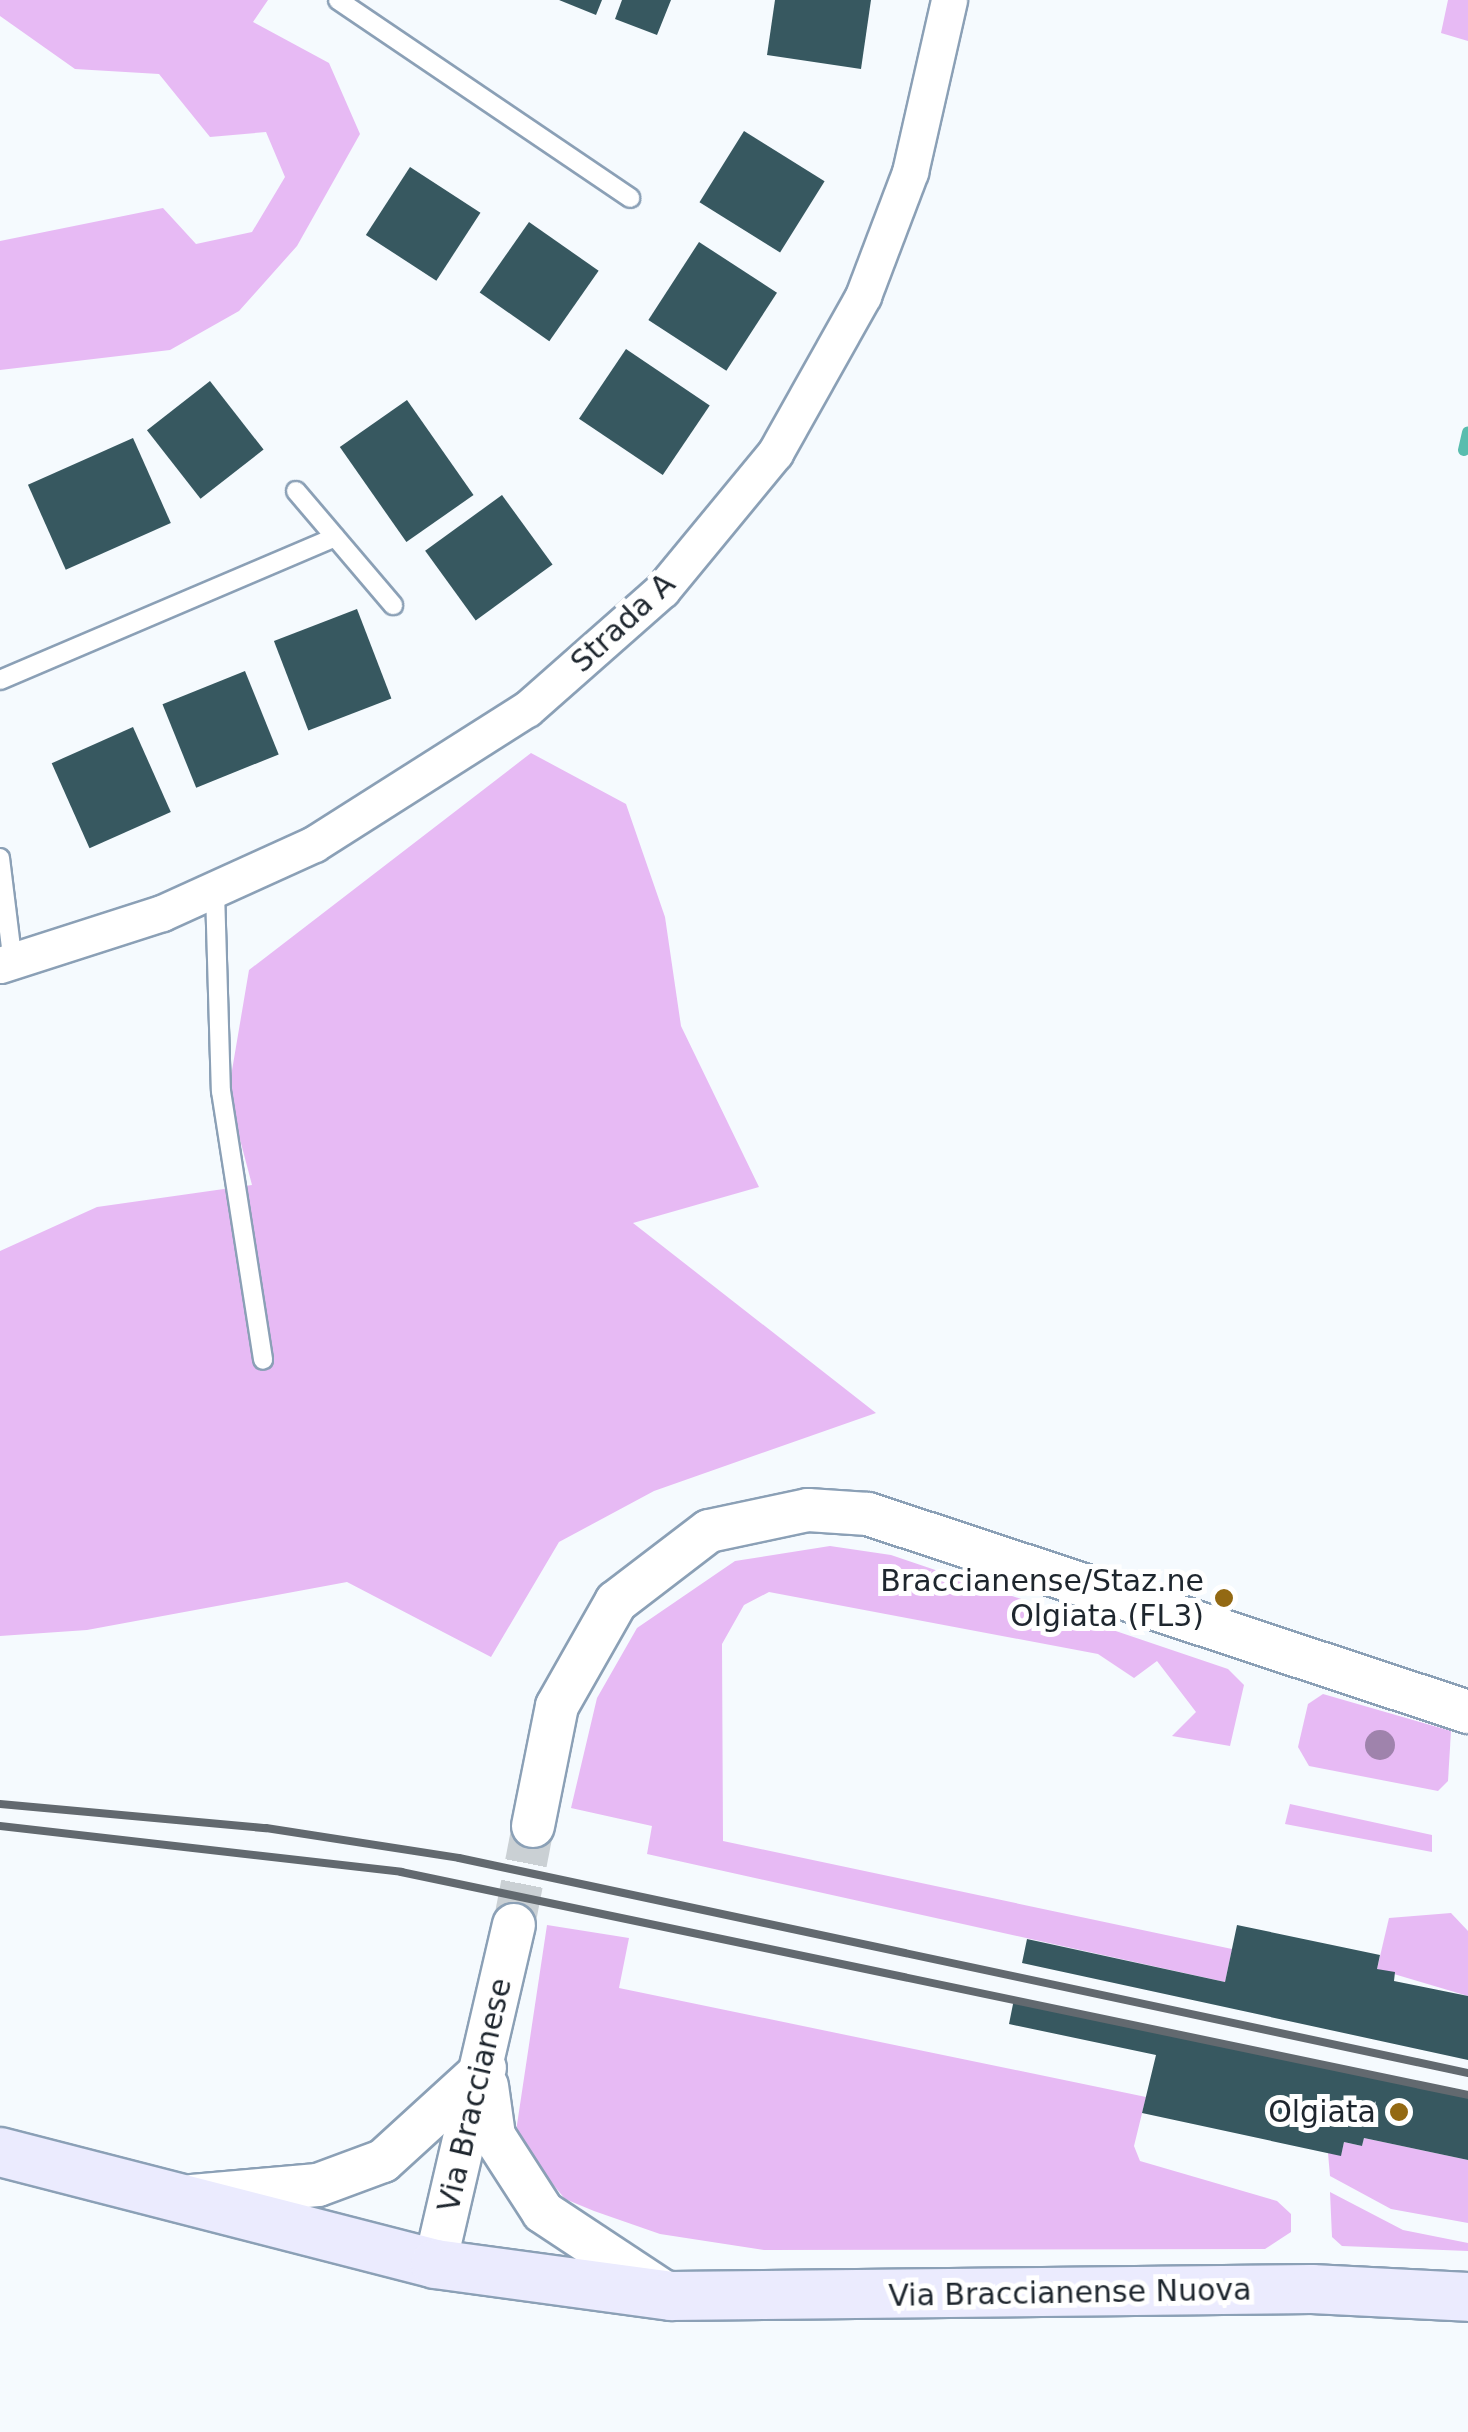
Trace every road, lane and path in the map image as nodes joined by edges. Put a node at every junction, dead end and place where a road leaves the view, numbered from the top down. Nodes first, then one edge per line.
1 (338, 0) edge
2 (950, 0) edge
3 (630, 198) dead end
4 (296, 491) dead end
5 (335, 537) junction
6 (393, 605) dead end
7 (0, 680) edge
8 (0, 858) edge
9 (215, 892) junction
10 (6, 964) edge
11 (263, 1360) dead end
12 (1468, 1712) edge
13 (533, 1826) tunnel mouth
14 (514, 1925) tunnel mouth
15 (485, 2068) junction
16 (0, 2152) edge
17 (176, 2197) junction
18 (434, 2264) junction
19 (671, 2296) junction
20 (1468, 2297) edge

1 - 3 lane
2 - 9 street, Strada A
4 - 5 lane
5 - 6 lane
5 - 7 lane
8 - 10 lane
9 - 10 street, Strada A
9 - 11 lane
12 - 13 street
14 - 15 street, Via Braccianese
15 - 17 street
15 - 18 street, Via Braccianese
15 - 19 street
16 - 17 main road
17 - 18 main road
18 - 19 main road
19 - 20 main road, Via Braccianense Nuova

